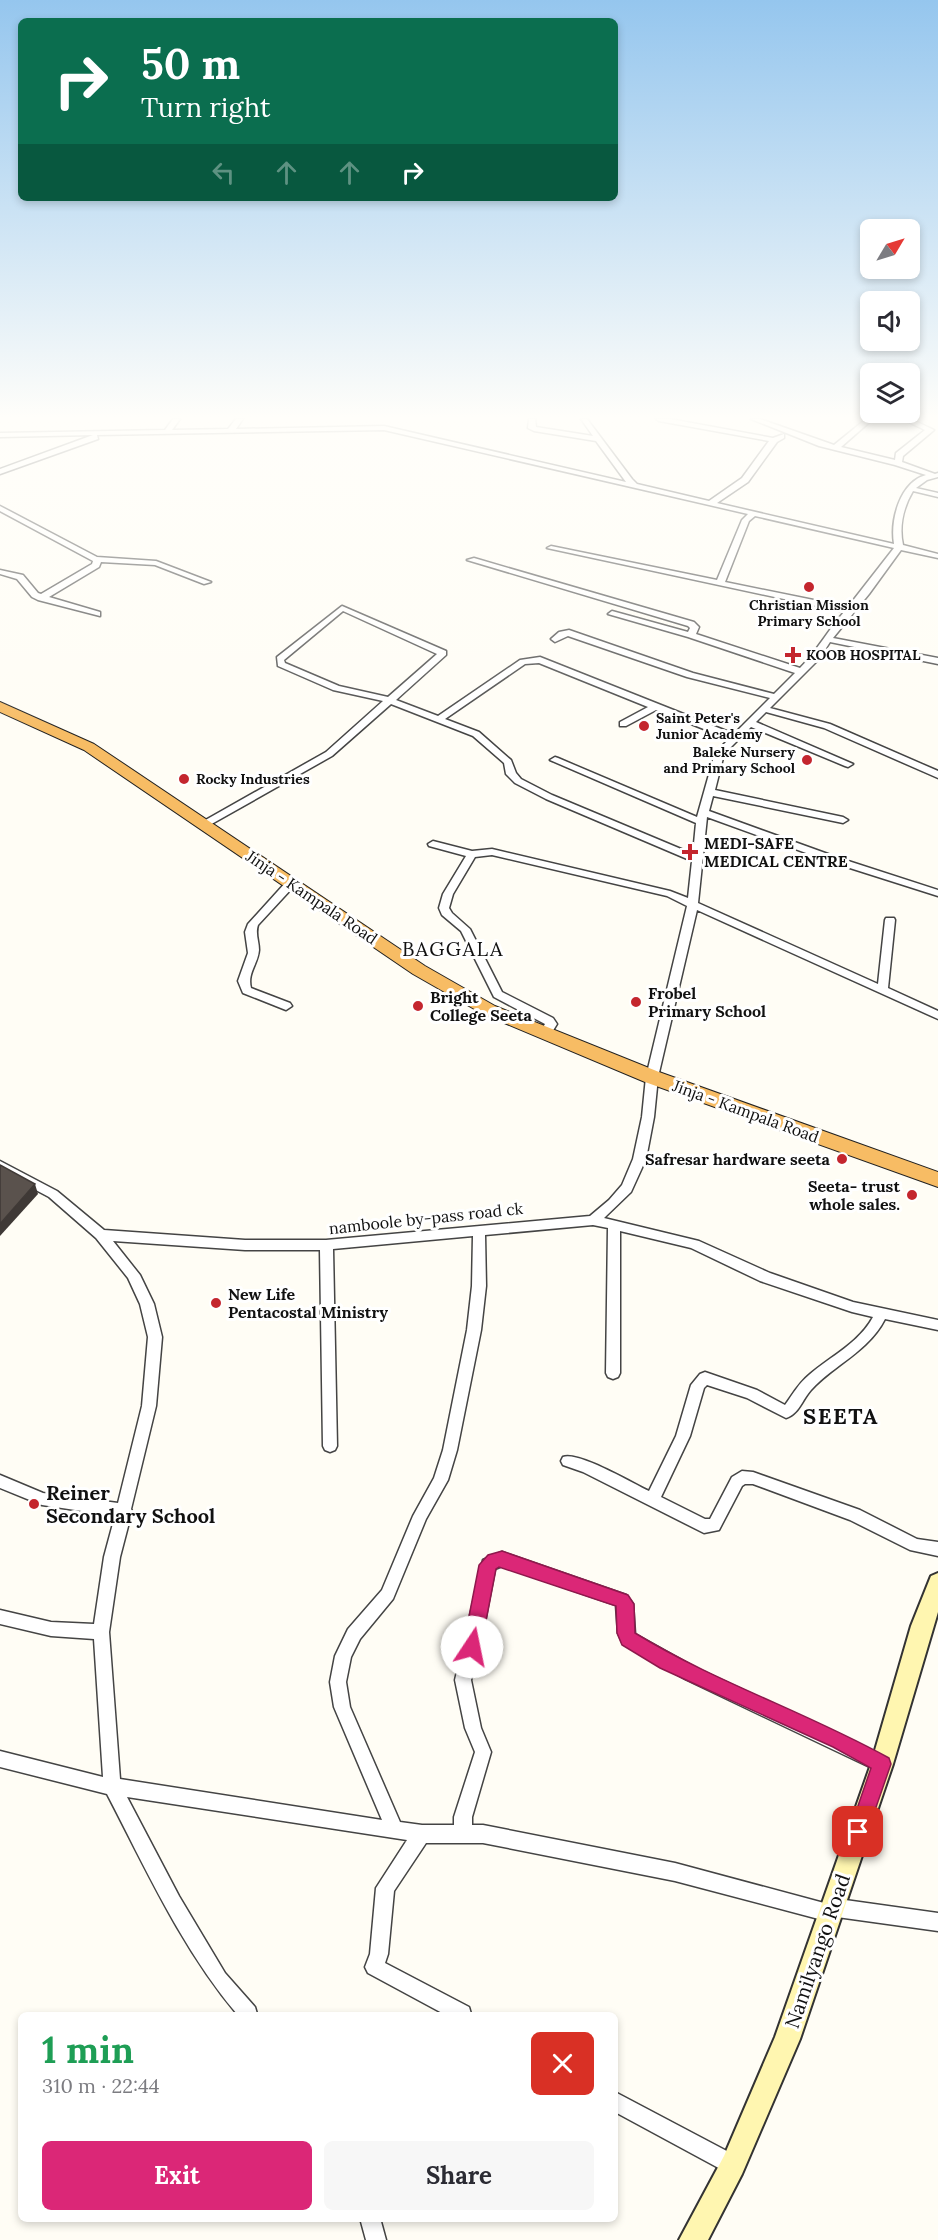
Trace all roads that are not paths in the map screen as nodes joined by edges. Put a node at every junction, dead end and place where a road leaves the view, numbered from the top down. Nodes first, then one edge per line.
1 (27, 524) edge
2 (745, 524) edge
3 (798, 524) edge
4 (898, 524) edge
5 (550, 548) dead end
6 (900, 548) junction
7 (938, 556) edge
8 (95, 559) junction
9 (471, 561) dead end
10 (0, 572) edge
11 (207, 582) dead end
12 (720, 583) junction
13 (41, 598) junction
14 (849, 610) junction
15 (97, 614) dead end
16 (612, 614) dead end
17 (691, 635) junction
18 (555, 639) dead end
19 (827, 639) junction
20 (938, 661) edge
21 (802, 672) junction
22 (777, 697) junction
23 (389, 700) junction
24 (0, 706) edge
25 (656, 706) junction
26 (765, 709) junction
27 (439, 719) junction
28 (750, 723) junction
29 (623, 724) dead end
30 (735, 738) junction
31 (555, 760) dead end
32 (848, 764) dead end
33 (938, 775) edge
34 (710, 792) junction
35 (702, 817) junction
36 (843, 820) dead end
37 (205, 825) junction
38 (434, 844) dead end
39 (472, 854) junction
40 (696, 860) junction
41 (291, 883) junction
42 (938, 893) edge
43 (693, 904) junction
44 (890, 920) dead end
45 (883, 988) junction
46 (285, 1006) dead end
47 (938, 1015) edge
48 (545, 1034) junction
49 (652, 1077) junction
50 (0, 1165) edge
51 (938, 1180) edge
52 (593, 1220) junction
53 (614, 1227) junction
54 (479, 1230) junction
55 (101, 1235) junction
56 (326, 1245) junction
57 (881, 1314) junction
58 (938, 1325) edge
59 (614, 1373) dead end
60 (330, 1446) dead end
61 (568, 1461) dead end
62 (0, 1481) edge
63 (652, 1500) junction
64 (125, 1511) junction
65 (938, 1549) edge
66 (938, 1583) edge
67 (0, 1617) edge
68 (101, 1632) junction
69 (0, 1759) edge
70 (882, 1764) junction
71 (104, 1786) junction
72 (395, 1830) junction
73 (463, 1832) junction
74 (422, 1834) junction
75 (831, 1910) junction
76 (938, 1922) edge
77 (246, 2012) edge
78 (458, 2012) edge
79 (618, 2104) edge
80 (733, 2165) junction
81 (371, 2222) edge
82 (376, 2240) edge
83 (693, 2240) edge

1 - 8 street
2 - 12 street
3 - 6 street
4 - 6 street
5 - 12 street
6 - 7 street
6 - 14 street
8 - 11 street
8 - 13 street
9 - 17 street
10 - 13 street
12 - 14 street
13 - 15 street
14 - 19 street
16 - 17 street
17 - 21 street
18 - 22 street
19 - 20 street
19 - 21 street
21 - 22 street
22 - 26 street
23 - 23 street
23 - 27 street
23 - 37 street
24 - 37 highway, Jinja - Kampala Road
25 - 27 street
25 - 29 street
25 - 30 street
26 - 28 street
26 - 33 street
27 - 40 street
28 - 30 street
28 - 32 street
30 - 34 street
31 - 35 street
34 - 35 street
34 - 36 street
35 - 40 street
35 - 42 street
37 - 41 highway, Jinja - Kampala Road
38 - 39 street
39 - 43 street
39 - 48 street
40 - 43 street
41 - 46 street
41 - 48 highway, Jinja - Kampala Road
43 - 45 street
43 - 49 street
44 - 45 street
45 - 47 street
48 - 49 highway, Jinja - Kampala Road
49 - 51 highway, Jinja - Kampala Road
49 - 52 street
50 - 55 street
52 - 53 street
52 - 54 street, namboole by-pass road ck
53 - 57 street
53 - 59 street
54 - 56 street, namboole by-pass road ck
54 - 72 street
55 - 56 street, namboole by-pass road ck
55 - 64 street
56 - 60 street
57 - 58 street
57 - 63 street
61 - 63 street
62 - 64 street
63 - 65 street
64 - 68 street
66 - 70 main road, Namilyango Road
67 - 68 street
68 - 71 street
69 - 71 street
70 - 73 street
70 - 75 main road, Namilyango Road
71 - 72 street
71 - 77 street
72 - 74 street
73 - 74 street
73 - 75 street
74 - 78 street
75 - 76 street
75 - 80 main road, Namilyango Road
79 - 80 street
80 - 83 main road, Namilyango Road
81 - 82 street

